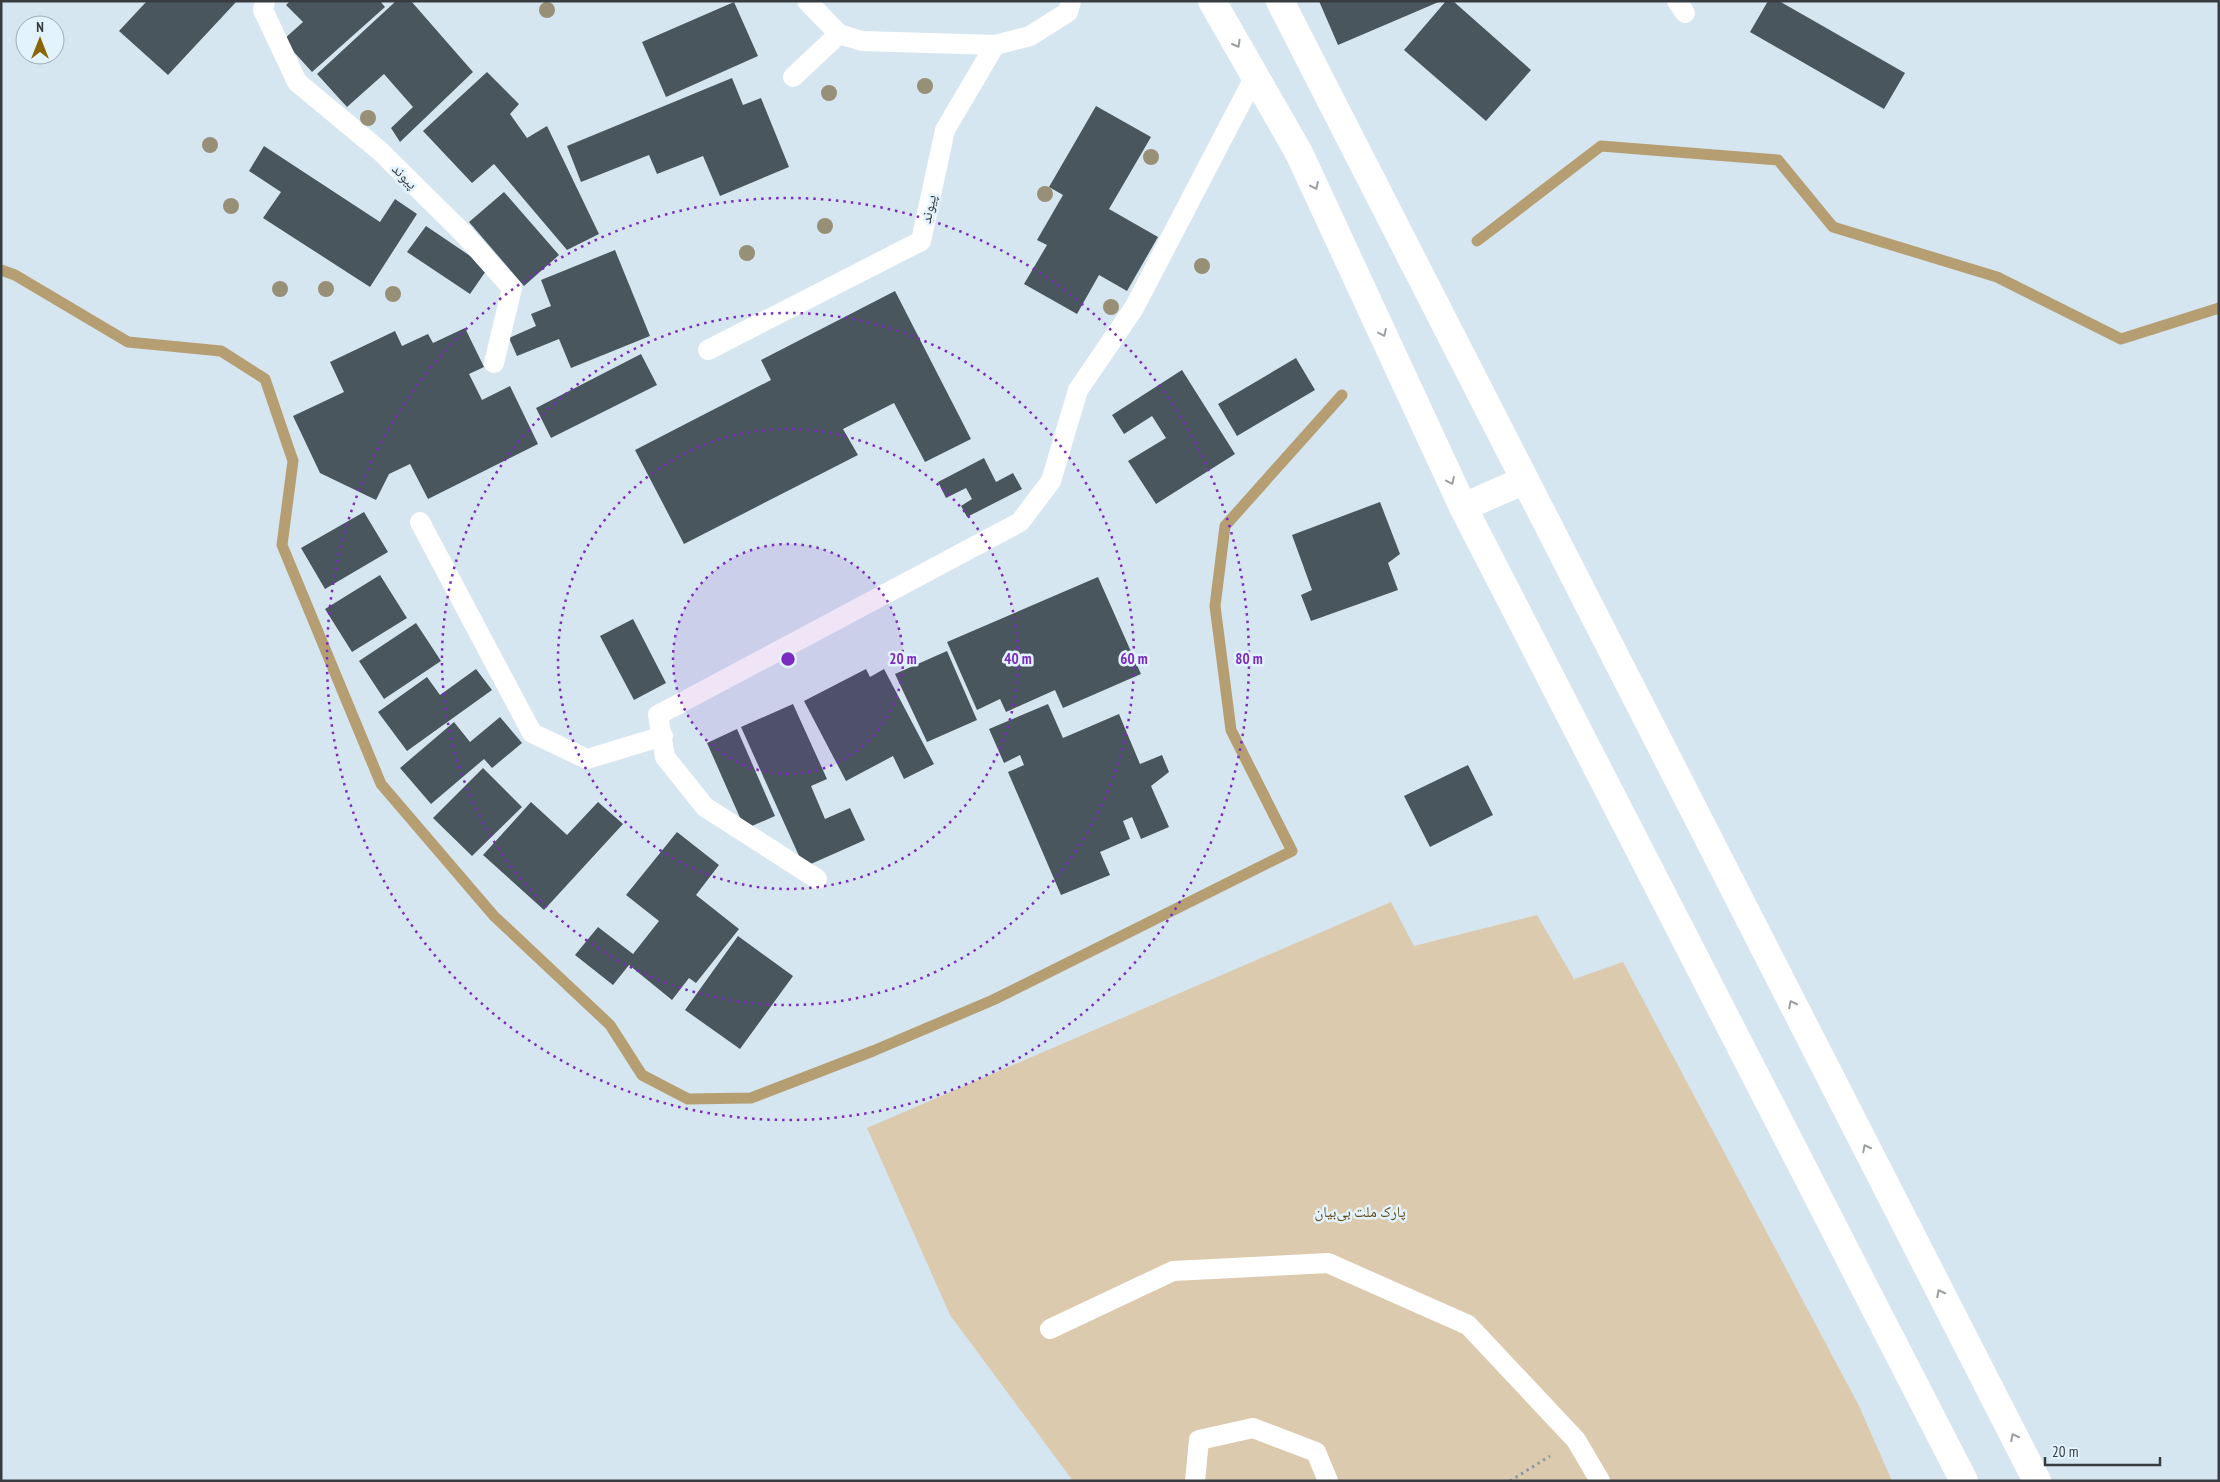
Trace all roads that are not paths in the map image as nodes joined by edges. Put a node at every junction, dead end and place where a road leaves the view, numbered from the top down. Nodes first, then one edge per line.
1 (265, 1) edge
2 (807, 1) edge
3 (1071, 1) edge
4 (1212, 1) edge
5 (1280, 1) edge
6 (839, 34) junction
7 (995, 45) junction
8 (1255, 76) junction
9 (793, 77) dead end
10 (708, 350) dead end
11 (494, 364) dead end
12 (1523, 481) junction
13 (1463, 506) junction
14 (420, 522) dead end
15 (663, 736) junction
16 (817, 880) dead end
17 (1050, 1329) dead end
18 (1195, 1481) edge
19 (1328, 1481) edge
20 (1600, 1481) edge
21 (1964, 1481) edge
22 (2037, 1481) edge

1 - 11 lane, پیوند
2 - 6 lane
3 - 7 lane
4 -> 8 main road
5 - 12 main road
6 - 7 lane
6 - 9 lane
7 - 10 lane, پیوند
8 -> 13 main road
8 - 15 lane
12 - 13 main road
22 -> 12 main road
13 - 21 main road
14 - 15 lane
15 - 16 lane
17 - 20 lane
18 - 19 lane

